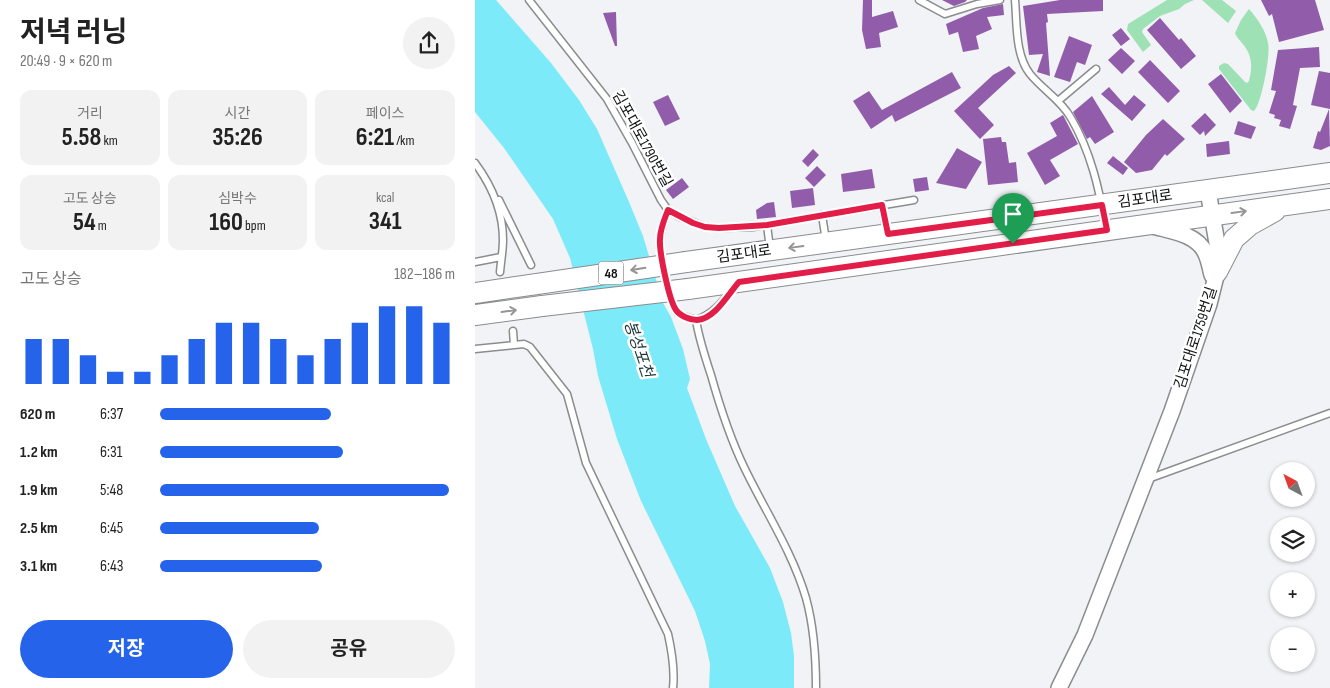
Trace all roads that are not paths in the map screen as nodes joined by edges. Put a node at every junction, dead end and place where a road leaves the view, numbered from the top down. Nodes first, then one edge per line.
1 (529, 0) edge
2 (919, 0) edge
3 (1000, 0) edge
4 (1015, 0) edge
5 (1096, 68) dead end
6 (1058, 101) junction
7 (475, 162) edge
8 (1330, 173) edge
9 (1265, 182) junction
10 (494, 190) junction
11 (1208, 191) junction
12 (1330, 199) edge
13 (914, 200) dead end
14 (882, 205) junction
15 (1102, 205) junction
16 (1276, 207) junction
17 (668, 210) junction
18 (821, 215) junction
19 (1213, 216) junction
20 (1010, 217) junction
21 (1149, 224) junction
22 (767, 225) junction
23 (1107, 230) junction
24 (888, 234) junction
25 (826, 242) junction
26 (1013, 244) junction
27 (771, 250) junction
28 (501, 256) junction
29 (475, 262) edge
30 (500, 272) dead end
31 (534, 275) junction
32 (1215, 278) junction
33 (739, 282) junction
34 (475, 293) edge
35 (475, 315) edge
36 (697, 320) junction
37 (513, 331) dead end
38 (514, 345) junction
39 (475, 349) edge
40 (1330, 413) edge
41 (1145, 480) junction
42 (673, 688) edge
43 (815, 688) edge
44 (1059, 688) edge

1 - 17 lane, 김포대로1790번길
2 - 3 lane
4 - 6 lane
5 - 6 lane
6 - 15 lane
7 - 10 lane
8 - 9 main road, 김포대로 / 48
9 - 11 main road, 김포대로 / 48
9 - 16 main road
10 - 28 lane
10 - 31 lane
11 - 15 main road, 김포대로 / 48
11 - 19 street, 김포대로1759번길
12 - 16 main road, 김포대로 / 48
13 - 14 lane, 김포대로1790번길
14 - 18 lane, 김포대로1790번길
14 - 24 lane
15 - 20 main road, 김포대로 / 48
15 - 23 lane
19 -> 16 main road, 김포대로 / 48
16 - 32 main road
17 - 22 lane, 김포대로1790번길
17 - 36 lane
18 - 22 lane, 김포대로1790번길
18 - 25 lane
19 - 21 main road, 김포대로 / 48
19 - 32 street, 김포대로1759번길
20 - 24 main road, 김포대로 / 48
20 - 26 main road
21 - 23 main road, 김포대로 / 48
21 - 32 street
22 - 27 lane
23 - 26 main road, 김포대로 / 48
24 - 25 main road, 김포대로 / 48
25 -> 27 main road, 김포대로 / 48
26 - 33 main road, 김포대로 / 48
27 -> 31 main road, 김포대로 / 48, bridge
28 - 29 lane
28 - 30 lane
31 - 34 main road, 김포대로 / 48
32 - 41 street, 김포대로1759번길
35 -> 33 main road, 김포대로 / 48, bridge
33 - 36 lane
36 - 43 lane
37 - 38 lane
38 - 39 lane
38 - 42 lane
40 - 41 lane
41 - 44 street, 김포대로1759번길

